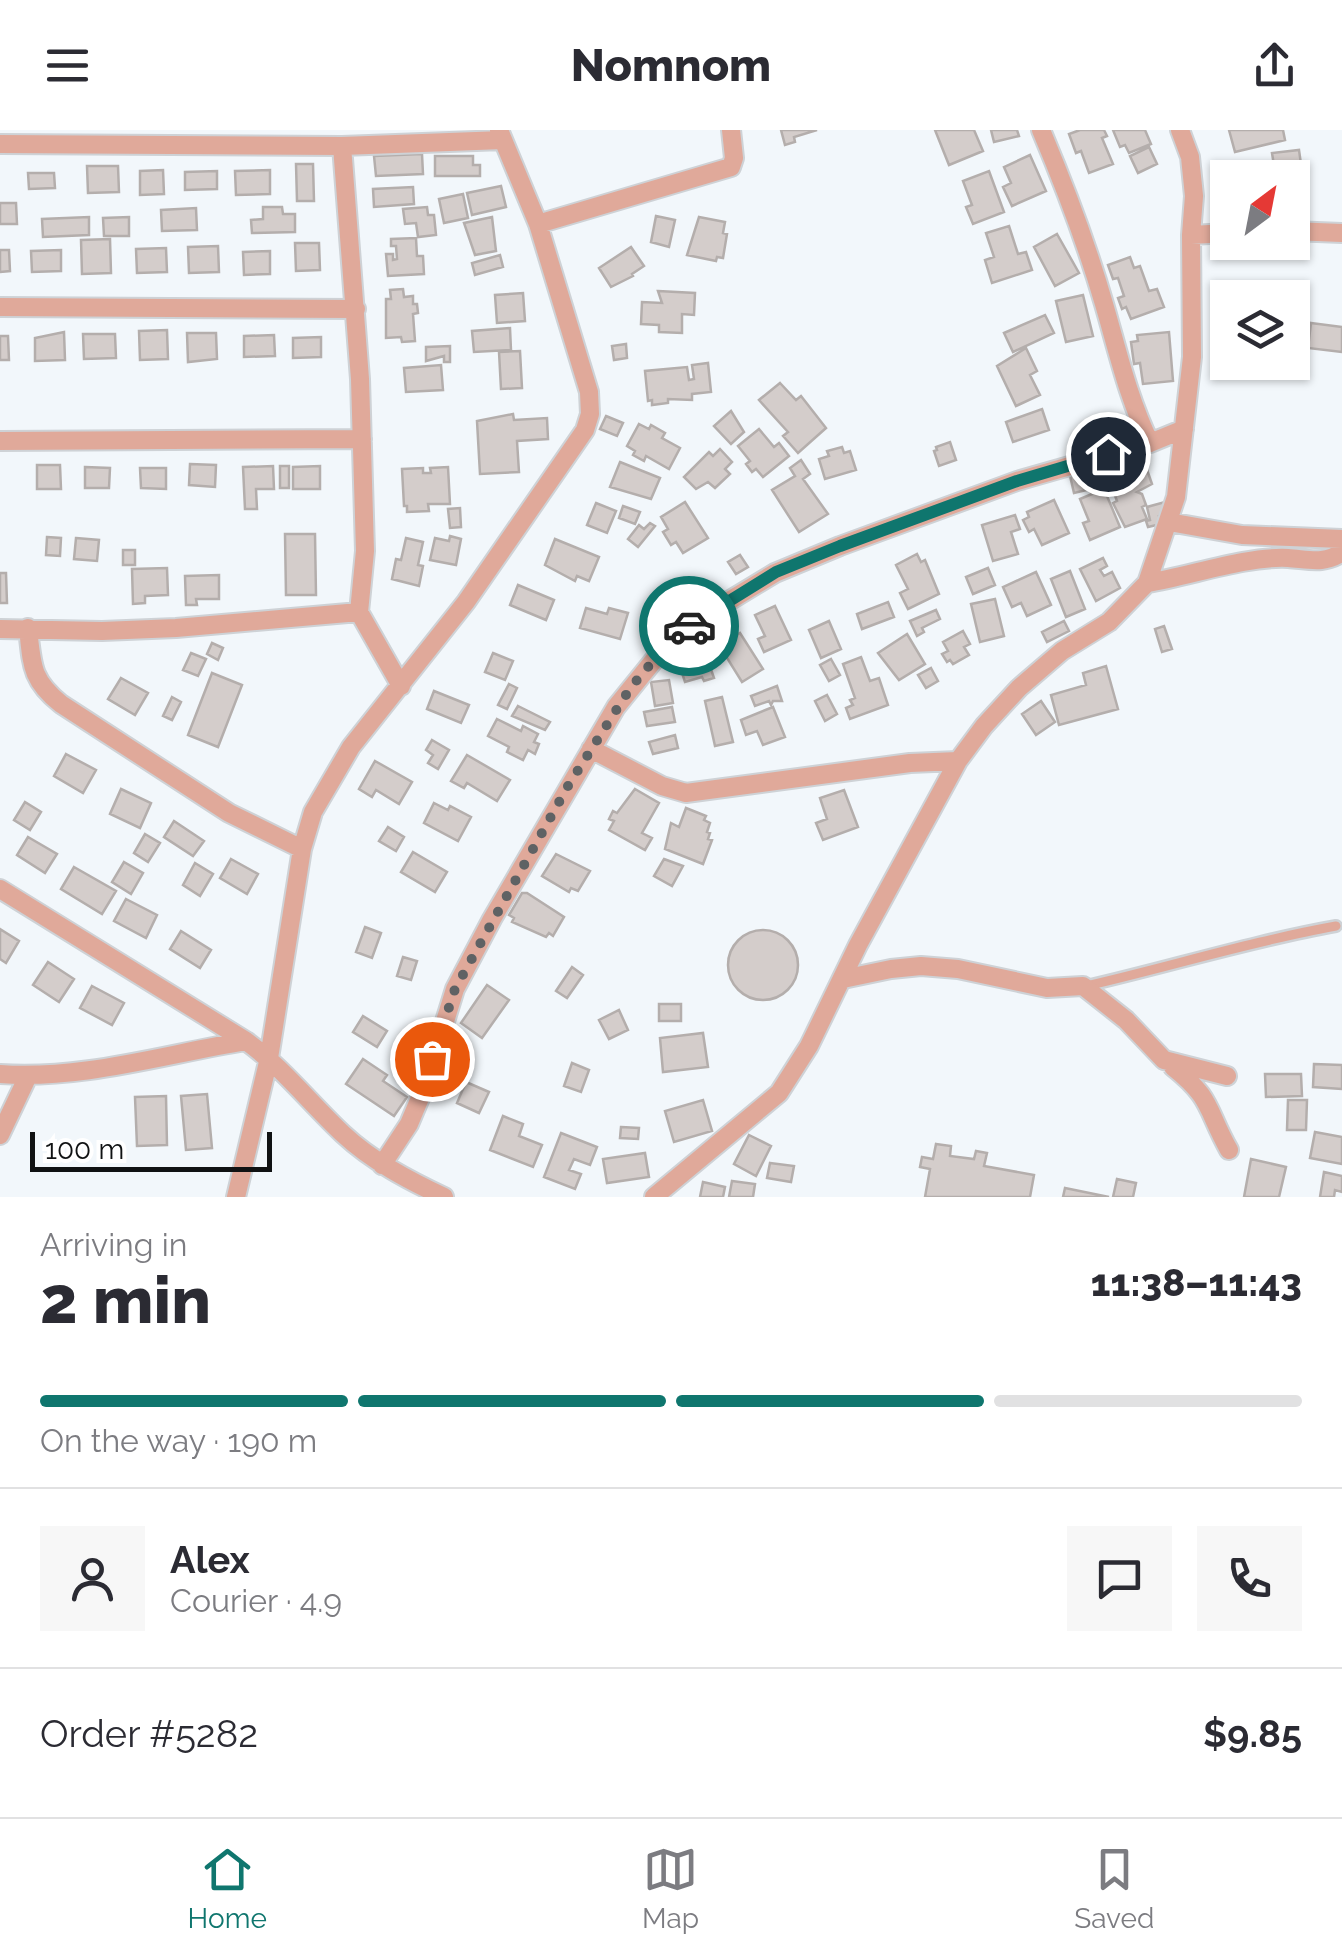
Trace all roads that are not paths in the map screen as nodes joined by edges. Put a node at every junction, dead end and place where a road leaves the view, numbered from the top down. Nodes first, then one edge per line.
1 (731, 130) edge
2 (1042, 130) edge
3 (1180, 130) edge
4 (501, 135) edge
5 (109, 137) edge
6 (0, 144) edge
7 (342, 146) junction
8 (538, 224) junction
9 (1210, 233) edge
10 (1310, 233) edge
11 (1191, 234) junction
12 (1342, 234) edge
13 (0, 307) edge
14 (356, 309) junction
15 (1184, 429) junction
16 (362, 439) junction
17 (0, 441) edge
18 (1150, 442) junction
19 (1169, 522) junction
20 (1342, 539) edge
21 (1342, 552) edge
22 (1147, 583) junction
23 (359, 612) junction
24 (28, 628) junction
25 (0, 630) edge
26 (400, 686) junction
27 (591, 749) junction
28 (958, 761) junction
29 (302, 849) junction
30 (0, 889) edge
31 (1336, 926) dead end
32 (843, 979) junction
33 (1083, 986) junction
34 (246, 1042) junction
35 (269, 1058) junction
36 (1164, 1060) junction
37 (0, 1074) edge
38 (28, 1076) junction
39 (1228, 1076) dead end
40 (0, 1135) edge
41 (1228, 1150) dead end
42 (382, 1165) junction
43 (236, 1197) edge
44 (444, 1197) edge
45 (654, 1197) edge

1 - 8 street
2 - 18 street
3 - 11 street
4 - 7 street
4 - 8 street
5 - 6 street
5 - 7 street
7 - 14 street
8 - 26 street
9 - 11 street
10 - 12 street
11 - 15 street
13 - 14 street
14 - 16 street
15 - 18 street
15 - 19 street
16 - 17 street
16 - 23 street
18 - 27 street
19 - 20 street
19 - 22 street
21 - 22 street
22 - 28 street
23 - 24 street
23 - 26 street
24 - 25 street
24 - 29 street
26 - 29 street
27 - 28 street
27 - 42 street
28 - 32 street
29 - 35 street
30 - 34 street
31 - 33 lane
32 - 33 street
32 - 45 street
33 - 36 street
34 - 35 street
34 - 38 street
35 - 42 street
35 - 43 street
36 - 39 street
36 - 41 street
37 - 38 street
38 - 40 street
42 - 44 street

